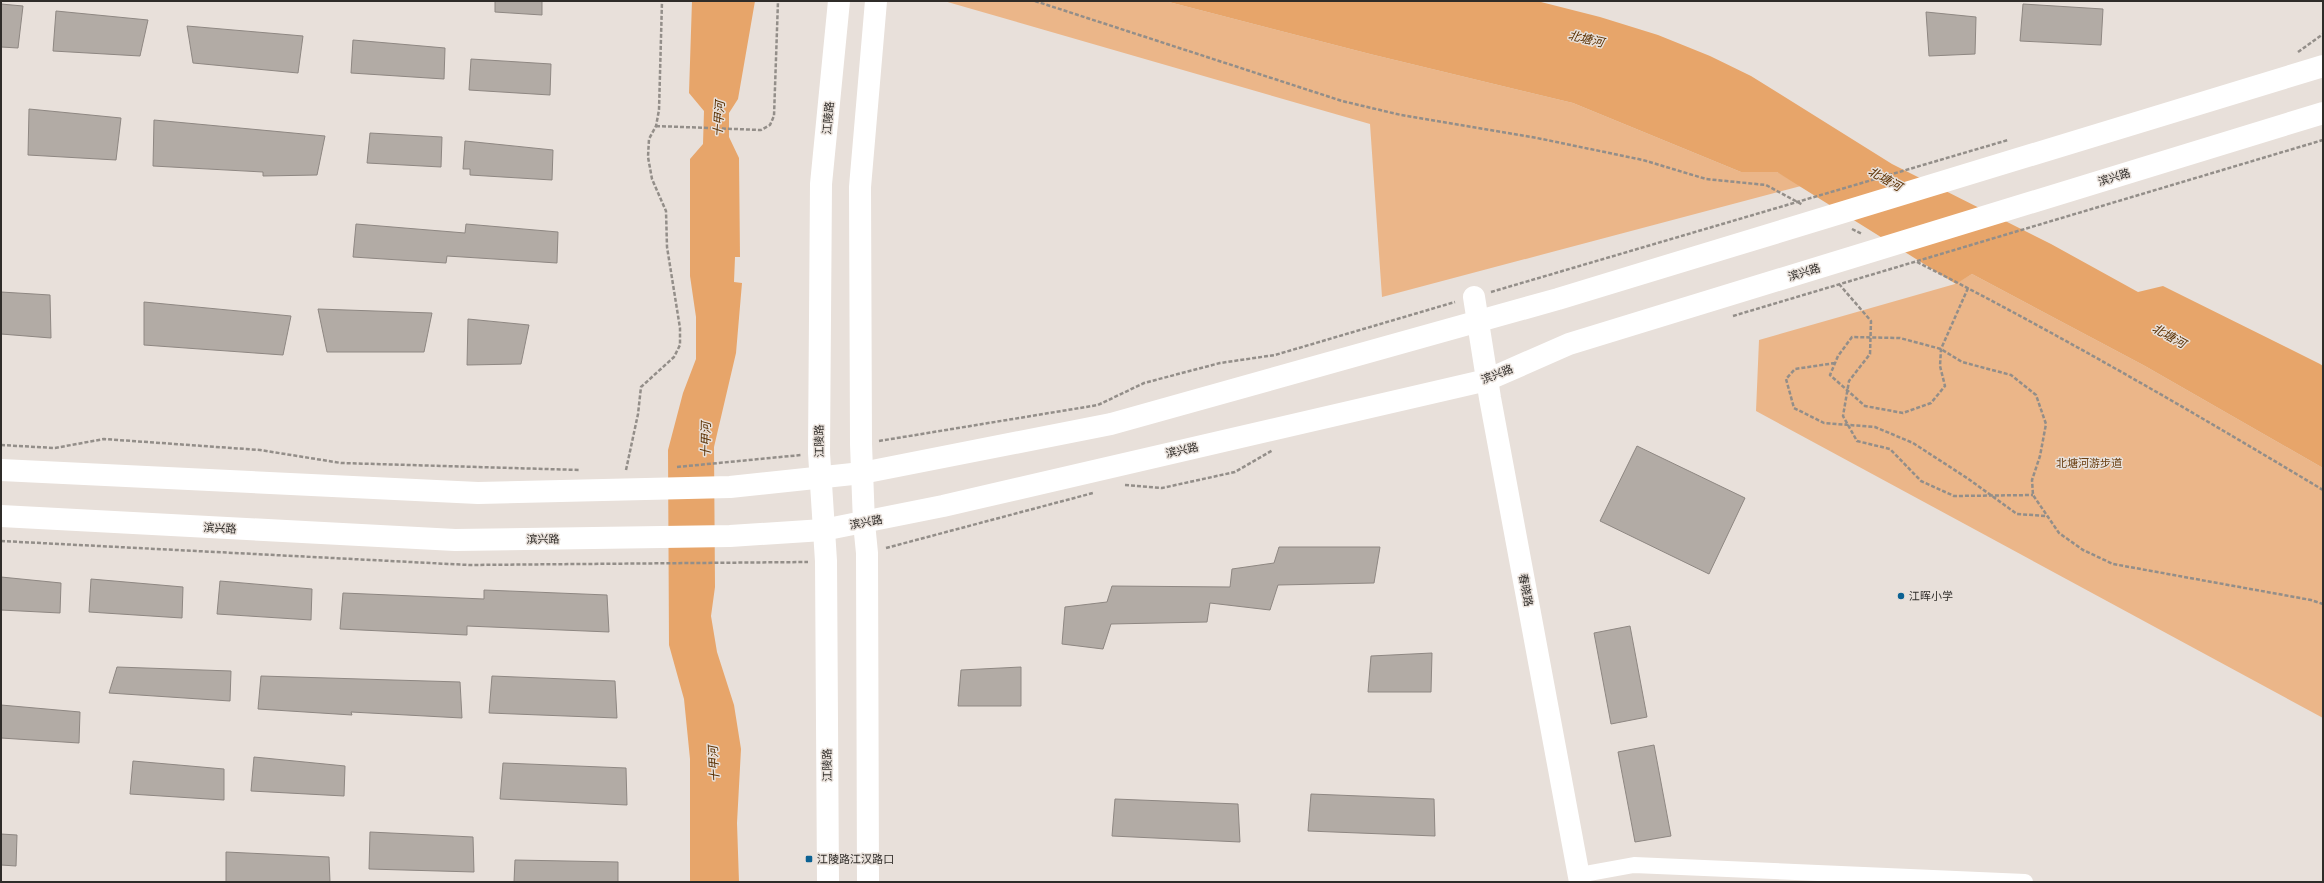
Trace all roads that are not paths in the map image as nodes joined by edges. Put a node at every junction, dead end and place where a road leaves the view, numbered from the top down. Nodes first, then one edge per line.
1 (838, 1) edge
2 (876, 6) edge
3 (2323, 66) edge
4 (2323, 113) edge
5 (1474, 297) road end
6 (1479, 321) junction
7 (1487, 380) junction
8 (1, 470) edge
9 (862, 472) junction
10 (821, 477) junction
11 (1, 516) edge
12 (864, 523) junction
13 (823, 530) junction
14 (1580, 878) edge
15 (828, 882) edge
16 (868, 882) edge
17 (2025, 882) edge

1 - 10 main road, 江陵路
2 - 9 main road
3 - 6 main road
4 - 7 main road, 滨兴路
5 - 6 main road, 春晓路
6 - 7 main road, 春晓路
6 - 9 main road
7 - 12 main road, 滨兴路
7 - 14 main road, 春晓路
8 - 10 main road
9 - 10 main road
9 - 12 main road
10 - 13 main road, 江陵路
11 - 13 main road, 滨兴路
12 - 13 main road, 滨兴路
12 - 16 main road
13 - 15 main road, 江陵路
14 - 17 street

